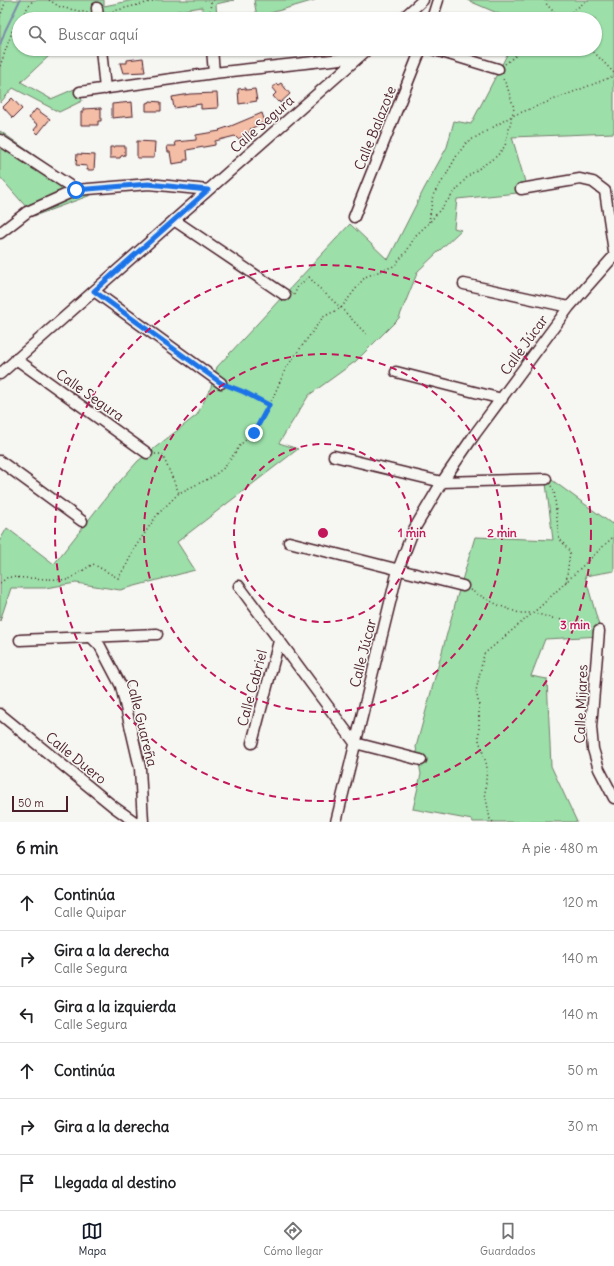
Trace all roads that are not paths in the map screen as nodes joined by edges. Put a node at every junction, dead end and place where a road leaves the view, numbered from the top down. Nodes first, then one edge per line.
1 (423, 0) edge
2 (438, 0) edge
3 (96, 8) dead end
4 (97, 12) edge
5 (410, 12) edge
6 (434, 12) edge
7 (102, 56) edge
8 (213, 56) edge
9 (418, 56) edge
10 (455, 56) edge
11 (359, 57) joint
12 (498, 69) road end
13 (214, 73) junction
14 (104, 89) junction
15 (80, 92) dead end
16 (0, 140) edge
17 (521, 189) dead end
18 (76, 190) junction
19 (208, 190) junction
20 (354, 217) dead end
21 (174, 220) junction
22 (0, 233) edge
23 (614, 252) edge
24 (612, 261) edge
25 (464, 284) dead end
26 (94, 291) junction
27 (289, 296) road end
28 (569, 307) junction
29 (16, 359) junction
30 (396, 372) dead end
31 (0, 374) edge
32 (221, 383) road end
33 (502, 399) junction
34 (147, 453) road end
35 (334, 456) dead end
36 (0, 461) edge
37 (546, 479) road end
38 (442, 482) junction
39 (82, 521) dead end
40 (289, 542) dead end
41 (398, 570) junction
42 (239, 586) dead end
43 (463, 586) road end
44 (599, 631) road end
45 (157, 634) dead end
46 (92, 638) junction
47 (20, 640) dead end
48 (279, 641) junction
49 (0, 714) edge
50 (252, 743) dead end
51 (355, 743) junction
52 (421, 760) dead end
53 (614, 798) edge
54 (135, 822) edge
55 (143, 822) edge
56 (336, 822) edge

1 - 5 street
2 - 6 street
3 - 4 street
7 - 14 street
8 - 13 street
9 - 20 street, Calle Balazote
10 - 12 street
11 - 13 street
11 - 19 street, Calle Segura
13 - 14 street
14 - 15 street
16 - 18 street
17 - 23 street
18 - 19 street
18 - 22 street
19 - 21 street, Calle Segura
21 - 26 street, Calle Segura
21 - 27 street
24 - 28 street, Calle Júcar
25 - 28 street, Calle Júcar
26 - 29 street, Calle Segura
26 - 32 street
28 - 33 street, Calle Júcar
29 - 31 street, Calle Segura
29 - 34 street, Calle Segura
30 - 33 street
33 - 38 street, Calle Júcar
35 - 38 street
36 - 39 street
37 - 38 street
38 - 41 street, Calle Júcar
40 - 41 street
41 - 43 street
41 - 51 street, Calle Júcar
42 - 48 street, Calle Cabriel
44 - 53 street, Calle Mijares
45 - 46 street
46 - 47 street
46 - 55 street, Calle Guareña
48 - 50 street, Calle Cabriel
48 - 51 street, Calle Cabriel
49 - 54 street, Calle Duero
51 - 52 street
51 - 56 street, Calle Júcar

